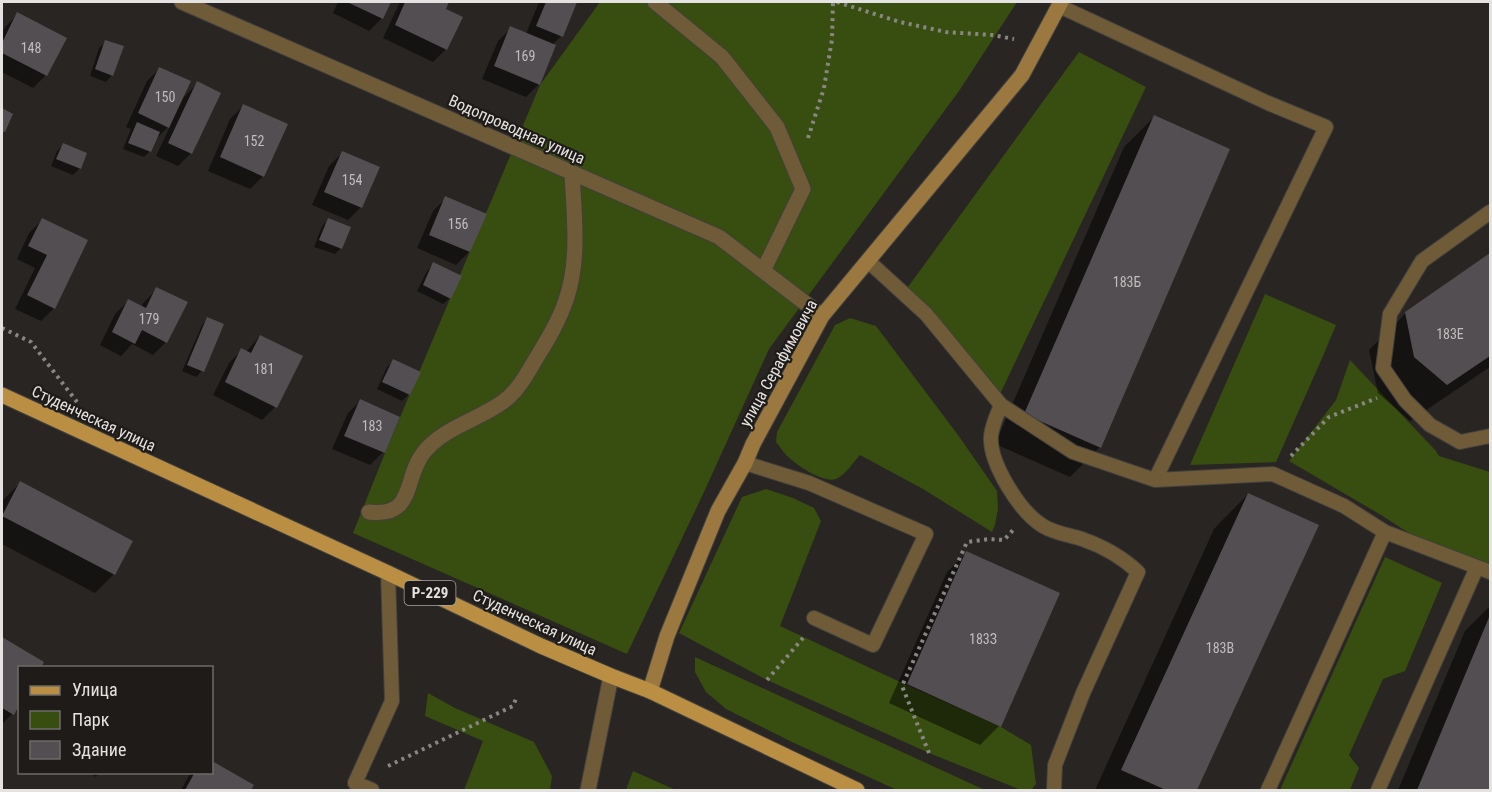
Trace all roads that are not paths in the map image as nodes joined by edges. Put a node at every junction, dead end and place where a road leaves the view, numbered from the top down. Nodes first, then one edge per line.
1 (182, 2) edge
2 (655, 2) edge
3 (1060, 4) edge
4 (572, 172) junction
5 (1491, 212) edge
6 (868, 261) junction
7 (763, 271) junction
8 (822, 316) junction
9 (2, 396) edge
10 (1001, 405) junction
11 (1491, 436) edge
12 (745, 464) junction
13 (1155, 480) junction
14 (369, 512) dead end
15 (1385, 532) junction
16 (1477, 567) junction
17 (1491, 572) edge
18 (388, 573) junction
19 (814, 618) dead end
20 (611, 676) junction
21 (650, 691) junction
22 (372, 790) edge
23 (588, 790) edge
24 (857, 790) edge
25 (1054, 790) edge
26 (1268, 790) edge
27 (1378, 790) edge

1 - 4 street, Водопроводная улица
2 - 7 street
3 - 6 street, улица Серафимовича
3 - 13 lane
4 - 7 street, Водопроводная улица
4 - 14 street
5 - 11 lane
6 - 8 street, улица Серафимовича
6 - 10 lane
7 - 8 street, Водопроводная улица
8 - 12 street, улица Серафимовича
9 - 18 main road, Студенческая улица / Р-229
10 - 13 lane
10 - 25 lane
12 - 19 lane
12 - 21 street, улица Серафимовича
13 - 15 lane
15 - 16 lane
15 - 26 lane
16 - 17 lane
16 - 27 lane
18 - 20 main road, Студенческая улица / Р-229
18 - 22 lane
20 - 21 main road, Студенческая улица / Р-229
20 - 23 street
21 - 24 main road, Студенческая улица / Р-229

